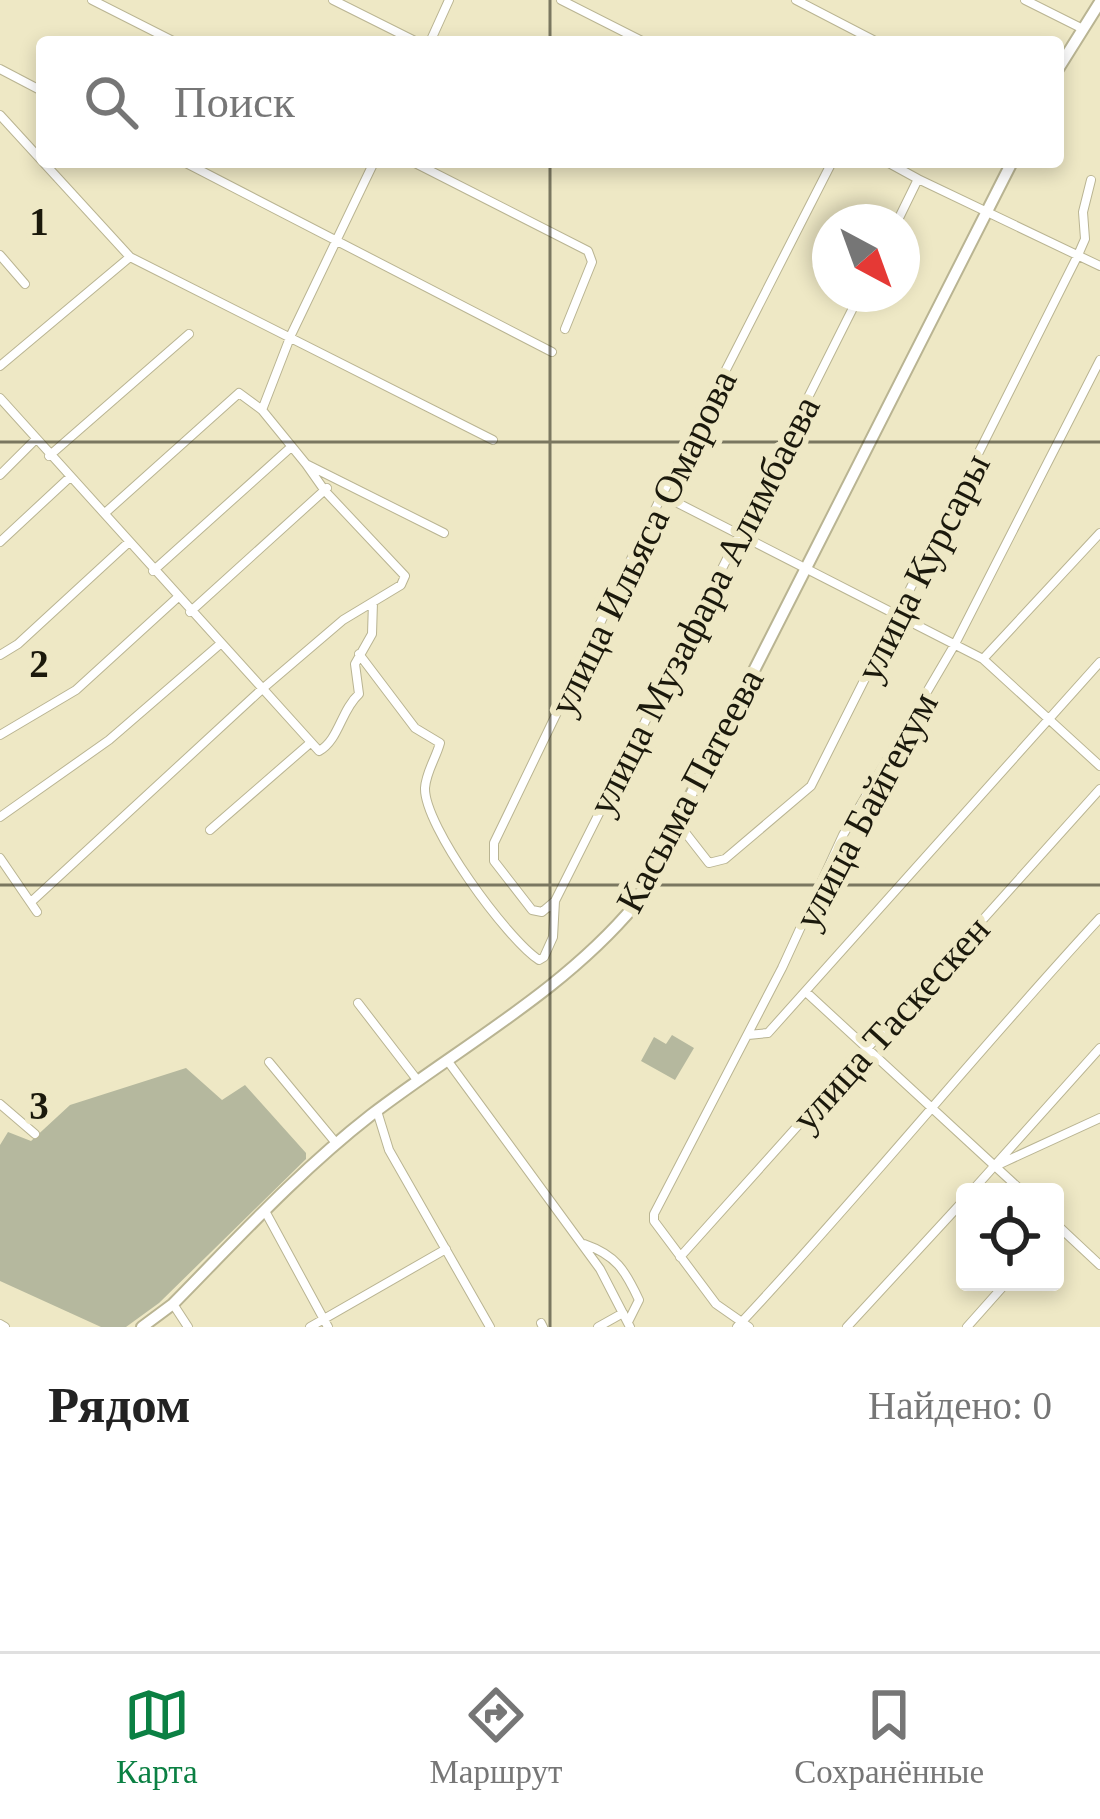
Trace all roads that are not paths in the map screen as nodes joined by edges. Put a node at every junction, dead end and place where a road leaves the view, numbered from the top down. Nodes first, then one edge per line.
1 (92, 0) edge
2 (333, 0) edge
3 (449, 0) edge
4 (561, 0) edge
5 (796, 0) edge
6 (1025, 0) edge
7 (1100, 2) edge
8 (1081, 28) junction
9 (164, 36) edge
10 (405, 36) edge
11 (433, 36) edge
12 (632, 36) edge
13 (865, 36) edge
14 (1064, 58) edge
15 (0, 70) edge
16 (36, 88) edge
17 (0, 115) edge
18 (36, 154) edge
19 (49, 168) edge
20 (196, 168) edge
21 (371, 168) edge
22 (425, 168) edge
23 (829, 168) edge
24 (898, 168) edge
25 (1009, 168) edge
26 (919, 179) junction
27 (1091, 180) dead end
28 (906, 204) edge
29 (989, 210) junction
30 (336, 239) junction
31 (1078, 254) junction
32 (0, 255) edge
33 (130, 257) junction
34 (1100, 266) edge
35 (26, 284) dead end
36 (851, 312) edge
37 (565, 329) dead end
38 (189, 334) dead end
39 (291, 335) junction
40 (553, 352) dead end
41 (1100, 360) edge
42 (0, 366) edge
43 (0, 398) edge
44 (262, 410) junction
45 (35, 440) junction
46 (494, 440) dead end
47 (290, 448) junction
48 (49, 456) junction
49 (306, 464) junction
50 (0, 476) edge
51 (70, 477) junction
52 (335, 479) junction
53 (325, 491) junction
54 (662, 495) junction
55 (106, 513) junction
56 (444, 533) dead end
57 (738, 533) junction
58 (1100, 533) edge
59 (0, 542) edge
60 (129, 542) junction
61 (802, 570) junction
62 (154, 571) junction
63 (177, 598) junction
64 (373, 602) junction
65 (190, 612) junction
66 (898, 615) junction
67 (955, 644) junction
68 (219, 645) junction
69 (358, 653) junction
70 (0, 655) edge
71 (983, 659) junction
72 (1100, 662) edge
73 (260, 690) junction
74 (1048, 719) junction
75 (0, 735) edge
76 (309, 744) junction
77 (1100, 766) edge
78 (1100, 789) edge
79 (0, 817) edge
80 (677, 823) junction
81 (210, 830) dead end
82 (0, 858) edge
83 (555, 901) junction
84 (31, 902) junction
85 (542, 911) joint
86 (38, 912) dead end
87 (1100, 918) edge
88 (806, 992) junction
89 (358, 1003) dead end
90 (746, 1035) junction
91 (1100, 1048) edge
92 (868, 1049) junction
93 (447, 1060) junction
94 (269, 1062) dead end
95 (418, 1081) junction
96 (0, 1104) edge
97 (932, 1109) junction
98 (377, 1111) junction
99 (1100, 1118) edge
100 (34, 1134) dead end
101 (336, 1143) junction
102 (995, 1166) junction
103 (979, 1183) edge
104 (1013, 1183) edge
105 (956, 1209) edge
106 (265, 1211) junction
107 (1064, 1233) edge
108 (583, 1244) junction
109 (446, 1250) junction
110 (680, 1257) junction
111 (1100, 1265) edge
112 (999, 1291) edge
113 (173, 1304) junction
114 (627, 1321) edge
115 (326, 1323) edge
116 (743, 1325) edge
117 (486, 1326) edge
118 (142, 1327) edge
119 (188, 1327) edge
120 (310, 1327) edge
121 (598, 1327) edge
122 (848, 1327) edge
123 (967, 1327) edge

1 - 9 street
2 - 10 street
3 - 11 street
4 - 12 street
5 - 13 street
6 - 8 street
7 - 8 main road
8 - 14 main road
15 - 16 street
17 - 18 street
19 - 33 street
20 - 30 street
21 - 30 street
22 - 37 street
23 - 54 street, улица Ильяса Омарова
24 - 26 street
25 - 29 main road, Касыма Патеева
26 - 28 street
26 - 29 street
27 - 31 street, улица Курсары
29 - 31 street
29 - 61 main road, Касыма Патеева
30 - 39 street
30 - 40 street
31 - 34 street
31 - 66 street, улица Курсары
32 - 35 street
33 - 39 street
33 - 42 street
36 - 57 street, улица Музафара Алимбаева
38 - 48 street
39 - 44 street
39 - 46 street
41 - 67 street, улица Байгекум
43 - 45 street
44 - 47 street
44 - 55 street
45 - 48 street
45 - 50 street
47 - 49 street
47 - 62 street
48 - 51 street
49 - 52 street
49 - 53 street
51 - 55 street
51 - 59 street
52 - 53 street
52 - 56 street
53 - 64 street
53 - 65 street
54 - 57 street
54 - 85 street, улица Ильяса Омарова
55 - 60 street
57 - 61 street
57 - 83 street, улица Музафара Алимбаева
58 - 71 street
60 - 62 street
60 - 70 street
61 - 66 street
61 - 80 main road, Касыма Патеева
62 - 63 street
63 - 65 street
63 - 75 street
64 - 69 street
64 - 73 street
65 - 68 street
66 - 67 street
66 - 80 street, улица Курсары
67 - 71 street
67 - 90 street, улица Байгекум
68 - 73 street
68 - 79 street
69 - 76 street
69 - 83 street
71 - 74 street
72 - 74 street
73 - 76 street
73 - 84 street
74 - 77 street
74 - 88 street
76 - 81 street
78 - 92 street, улица Таскескен
80 - 93 main road, Касыма Патеева
82 - 84 street
83 - 85 street, улица Музафара Алимбаева
84 - 86 street
87 - 97 street
88 - 90 street
88 - 92 street
89 - 95 street
90 - 110 street, улица Байгекум
91 - 102 street
92 - 97 street
92 - 110 street, улица Таскескен
93 - 95 main road, Касыма Патеева
93 - 108 street
94 - 101 street
95 - 98 main road, Касыма Патеева
96 - 100 street
97 - 102 street
97 - 116 street
98 - 101 main road, Касыма Патеева
98 - 109 street
99 - 102 street
101 - 106 main road, Касыма Патеева
102 - 103 street
102 - 104 street
105 - 122 street
106 - 113 main road, Касыма Патеева
106 - 115 street
107 - 111 street
108 - 114 street
108 - 114 street
109 - 115 street
109 - 117 street
110 - 116 street
112 - 123 street
113 - 118 main road, Касыма Патеева
113 - 119 street
114 - 121 street
115 - 120 street

